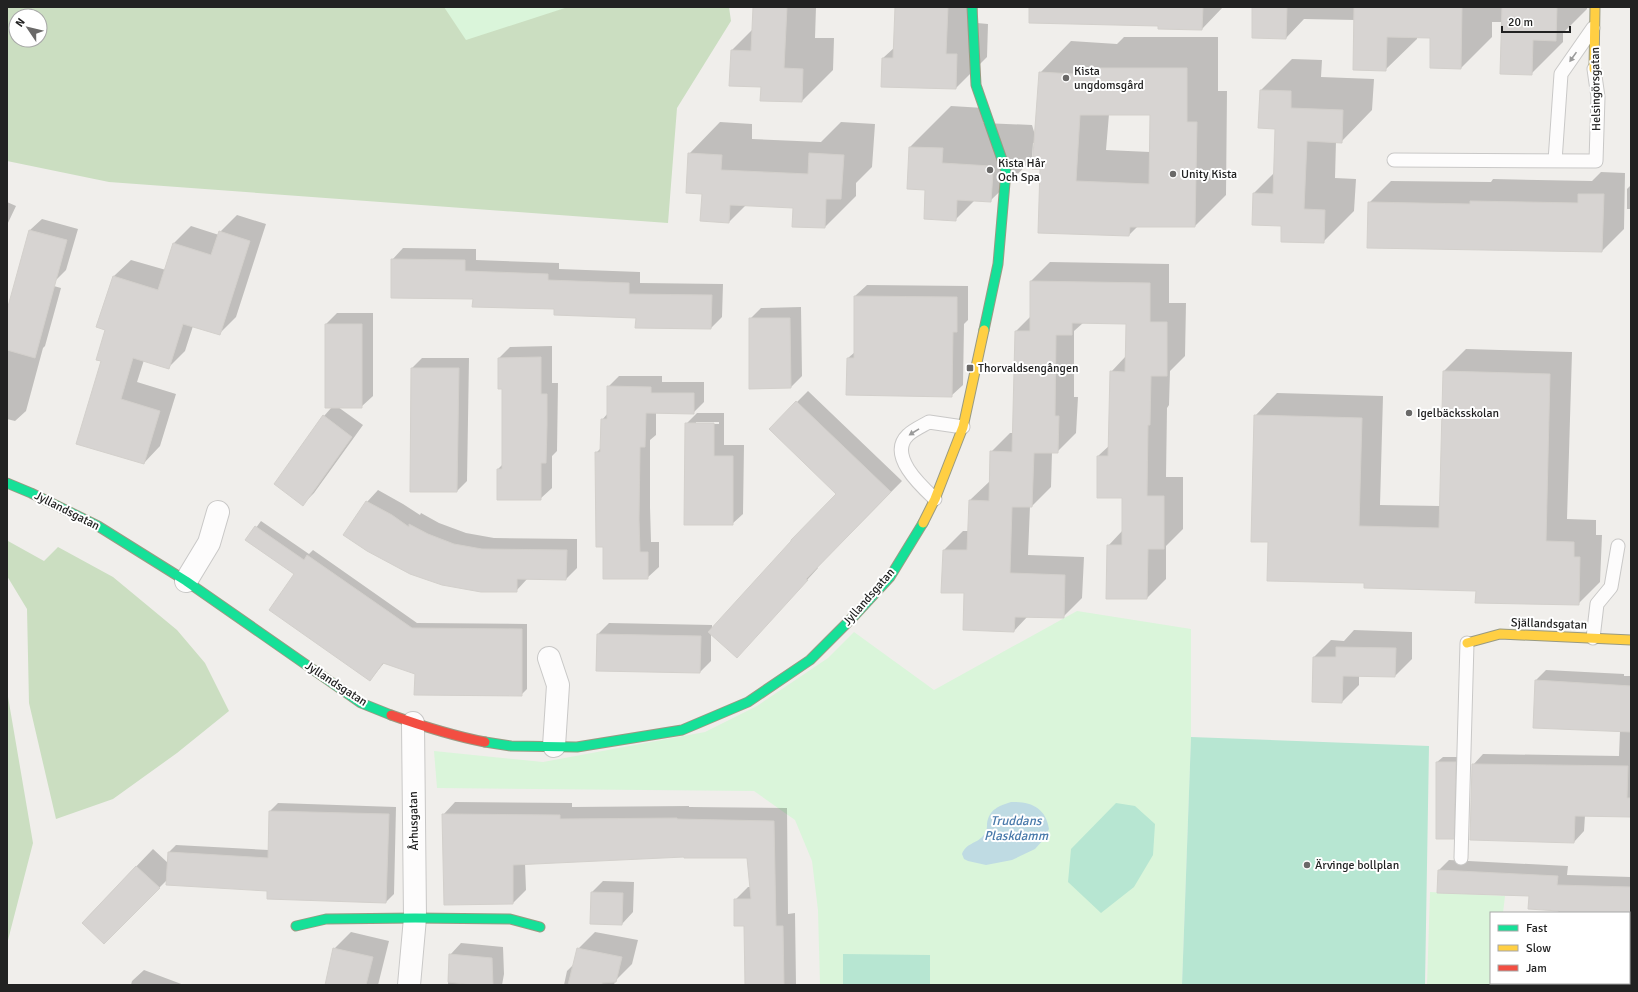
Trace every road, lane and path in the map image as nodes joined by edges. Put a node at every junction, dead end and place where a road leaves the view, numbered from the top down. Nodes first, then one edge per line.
1 (972, 7) edge
2 (1595, 7) edge
3 (1595, 25) junction
4 (1594, 69) joint
5 (1394, 160) dead end
6 (1555, 161) junction
7 (963, 428) junction
8 (7, 483) edge
9 (935, 499) junction
10 (218, 512) dead end
11 (1618, 546) dead end
12 (186, 581) junction
13 (1593, 638) junction
14 (1631, 640) edge
15 (1467, 643) joint
16 (549, 658) dead end
17 (413, 723) junction
18 (554, 746) junction
19 (1461, 858) dead end
20 (415, 918) junction
21 (296, 926) dead end
22 (540, 927) dead end
23 (409, 985) edge

1 - 7 street, Jyllandsgatan
2 - 3 street, Helsingörsgatan
3 - 4 street, Helsingörsgatan
3 -> 6 lane, Helsingörsgatan
4 - 6 lane, Helsingörsgatan
5 - 6 lane, Helsingörsgatan
7 - 9 street, Jyllandsgatan
7 -> 9 lane
8 - 12 street, Jyllandsgatan
9 - 18 street, Jyllandsgatan
10 - 12 street
11 - 13 lane
12 - 17 street, Jyllandsgatan
13 - 14 street, Själlandsgatan
13 - 15 street, Själlandsgatan
15 - 19 lane
16 - 18 street
17 - 18 street, Jyllandsgatan
17 - 20 street, Århusgatan
20 - 21 street
20 - 22 street
20 - 23 street, Århusgatan

